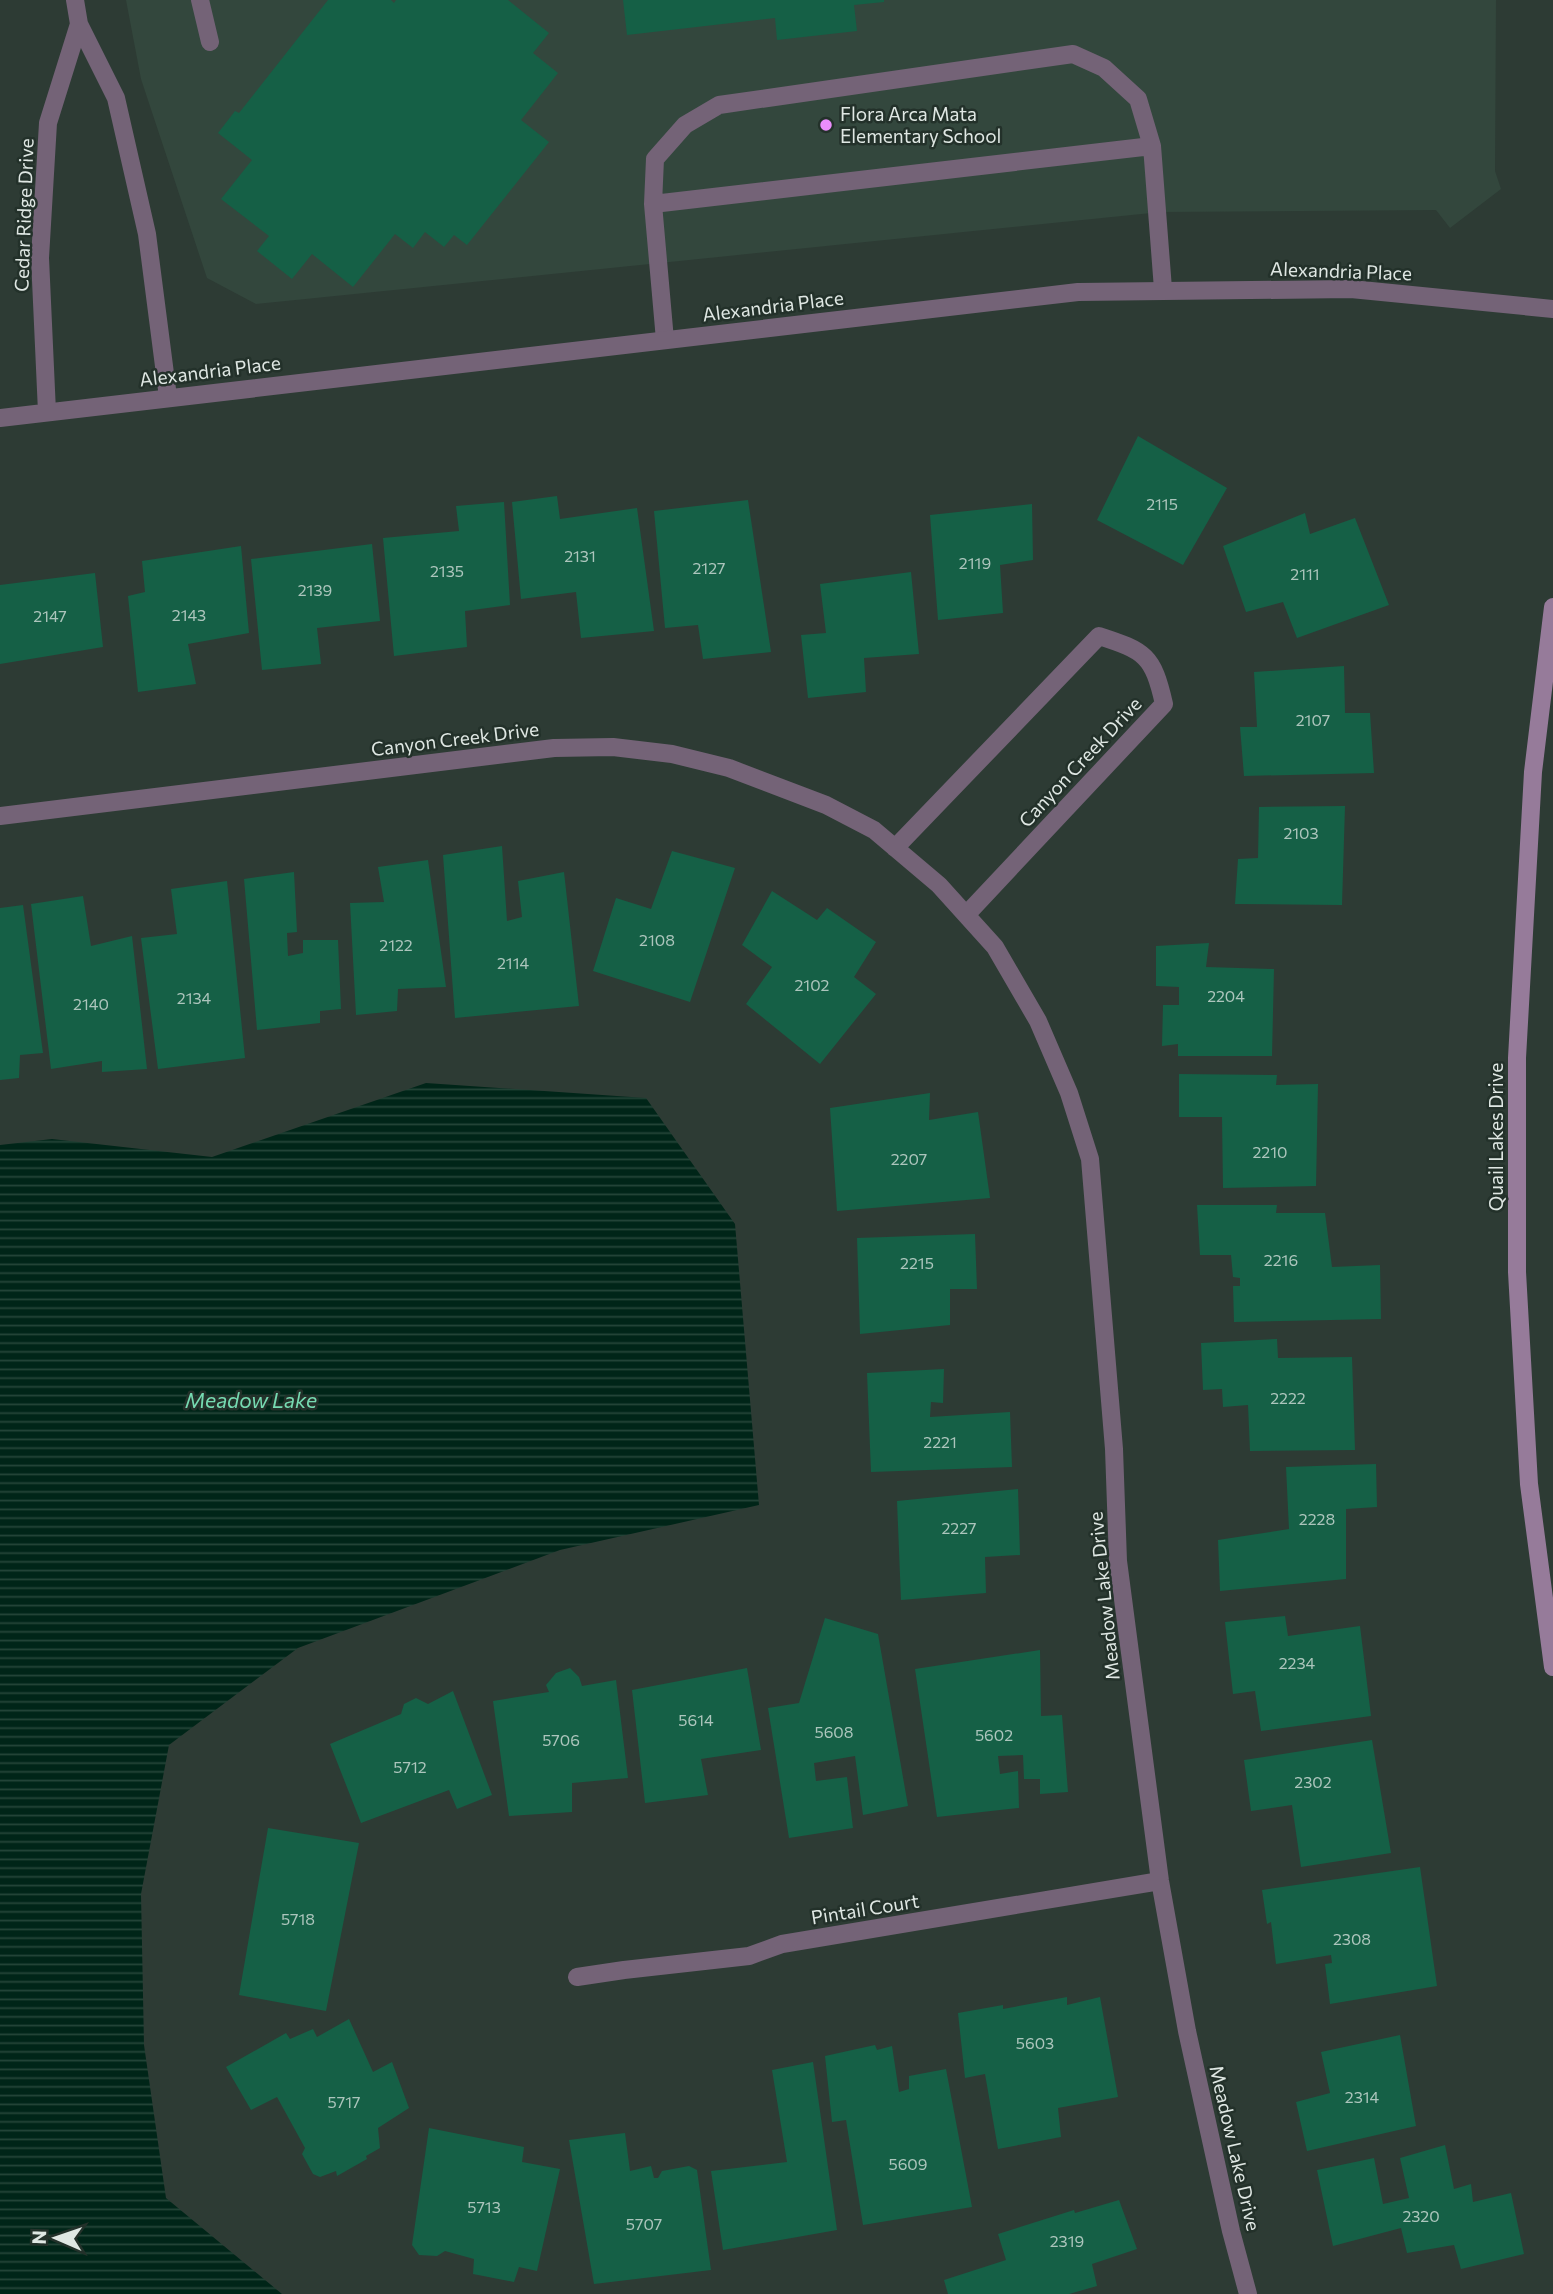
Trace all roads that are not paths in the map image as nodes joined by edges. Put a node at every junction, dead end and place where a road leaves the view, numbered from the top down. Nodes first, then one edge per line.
1 (75, 0) edge
2 (200, 0) edge
3 (79, 24) junction
4 (210, 42) dead end
5 (1152, 146) junction
6 (653, 205) junction
7 (1163, 289) junction
8 (1553, 309) edge
9 (666, 340) junction
10 (168, 397) junction
11 (47, 412) junction
12 (0, 418) edge
13 (1553, 607) edge
14 (0, 816) edge
15 (895, 848) junction
16 (967, 915) junction
17 (1553, 1667) edge
18 (1160, 1881) junction
19 (577, 1978) dead end
20 (1248, 2294) edge

1 - 3 street, Cedar Ridge Drive
2 - 4 street
3 - 10 street, Cedar Ridge Drive
3 - 11 street, Cedar Ridge Drive
5 - 6 street
5 - 6 street
5 - 7 street
6 - 9 street
7 - 8 street, Alexandria Place
7 - 9 street, Alexandria Place
9 - 10 street, Alexandria Place
10 - 11 street, Alexandria Place
11 - 12 street, Alexandria Place
13 - 17 main road, Quail Lakes Drive
14 - 15 street, Canyon Creek Drive
15 - 16 street, Canyon Creek Drive
15 - 16 street, Canyon Creek Drive
16 - 18 street, Meadow Lake Drive
18 - 19 street, Pintail Court
18 - 20 street, Meadow Lake Drive

